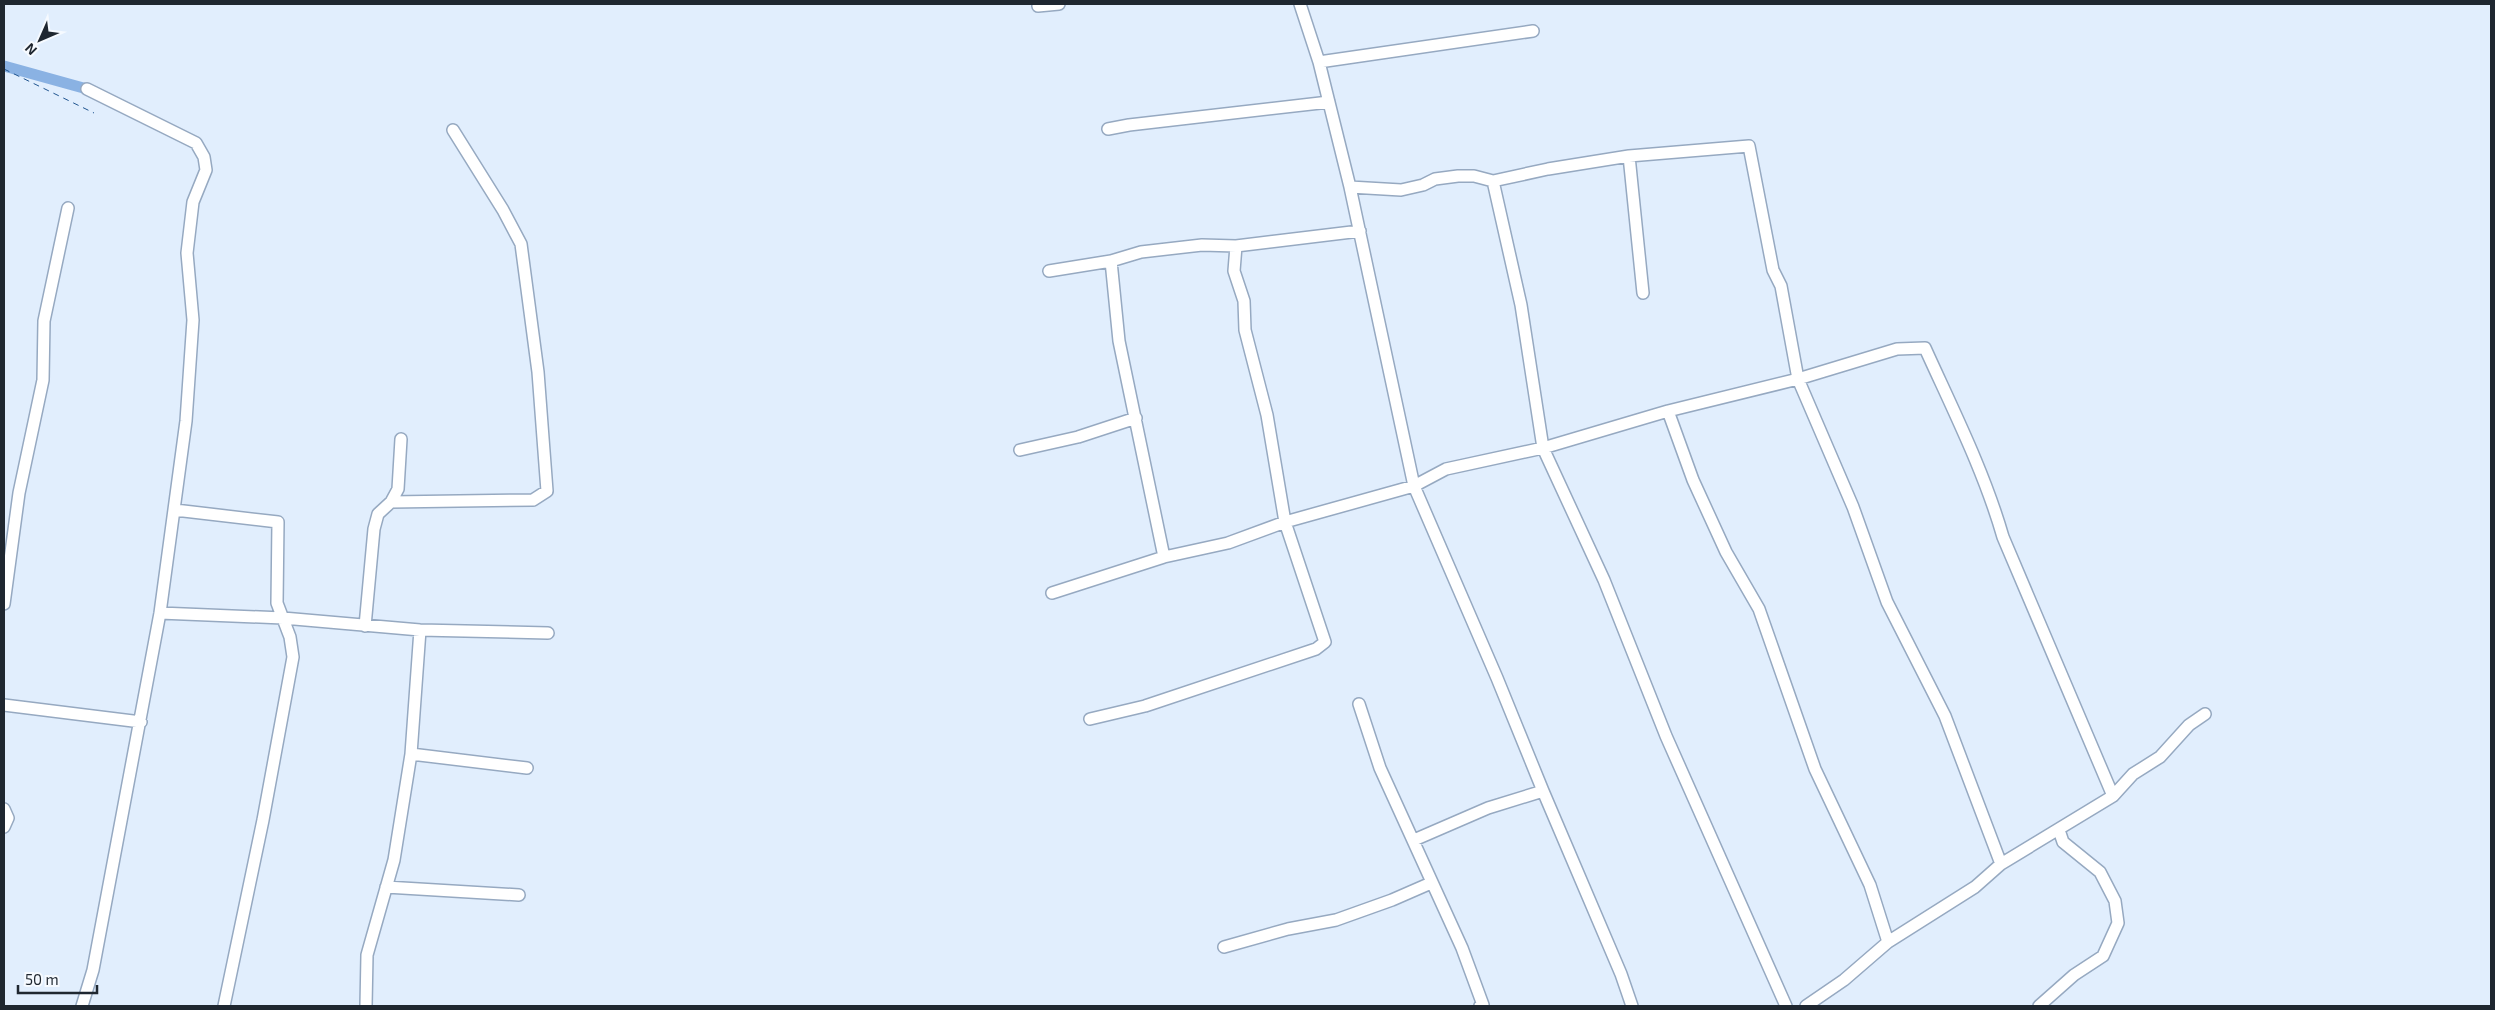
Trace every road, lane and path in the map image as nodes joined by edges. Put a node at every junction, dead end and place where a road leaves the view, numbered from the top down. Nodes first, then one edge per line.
1 (1059, 4) edge
2 (1300, 4) edge
3 (1038, 6) dead end
4 (1533, 31) dead end
5 (1319, 62) junction
6 (87, 90) dead end
7 (1329, 102) junction
8 (453, 130) dead end
9 (1108, 130) dead end
10 (1629, 156) junction
11 (1493, 181) junction
12 (1350, 187) junction
13 (68, 208) dead end
14 (1360, 231) junction
15 (1236, 246) junction
16 (1111, 261) junction
17 (1049, 271) dead end
18 (1643, 293) dead end
19 (1798, 379) junction
20 (1668, 411) junction
21 (1136, 418) junction
22 (400, 439) dead end
23 (1543, 448) junction
24 (1020, 450) dead end
25 (1414, 486) junction
26 (391, 502) junction
27 (175, 510) junction
28 (1284, 522) junction
29 (1164, 557) junction
30 (1052, 593) dead end
31 (4, 604) edge
32 (160, 613) junction
33 (283, 618) junction
34 (364, 626) junction
35 (420, 630) junction
36 (548, 633) dead end
37 (1359, 704) dead end
38 (4, 705) edge
39 (2205, 714) dead end
40 (1090, 719) dead end
41 (141, 722) junction
42 (411, 754) junction
43 (527, 768) dead end
44 (1543, 792) junction
45 (2113, 796) junction
46 (4, 809) edge
47 (4, 827) edge
48 (2059, 830) junction
49 (1414, 840) junction
50 (2001, 864) junction
51 (1431, 883) junction
52 (386, 888) junction
53 (519, 895) dead end
54 (1888, 942) junction
55 (1224, 947) dead end
56 (82, 1006) edge
57 (224, 1006) edge
58 (366, 1006) edge
59 (1480, 1006) edge
60 (1632, 1006) edge
61 (1786, 1006) edge
62 (1806, 1006) edge
63 (2039, 1006) edge

1 - 3 street
2 - 5 street
4 - 5 street
5 - 7 street
6 - 27 street
7 - 9 street
7 - 12 street
8 - 26 street
10 - 11 street
10 - 18 street
10 - 19 street
11 - 12 street
11 - 23 street
12 - 14 street
13 - 31 street
14 - 15 street
14 - 25 street
15 - 16 street
15 - 28 street
16 - 17 street
16 - 21 street
19 - 20 street
19 - 45 street
19 - 50 street
20 - 23 street
20 - 54 street
21 - 24 street
21 - 29 street
22 - 26 street
23 - 25 street
23 - 61 street
25 - 28 street
25 - 44 street
26 - 34 street
27 - 32 street
27 - 33 street
28 - 29 street
28 - 40 street
29 - 30 street
32 - 33 street
32 - 41 street
33 - 34 street
33 - 57 street
34 - 35 street
35 - 36 street
35 - 42 street
37 - 49 street
38 - 41 street
39 - 45 street
41 - 56 street
42 - 43 street
42 - 52 street
44 - 49 street
44 - 60 street
45 - 48 street
46 - 47 street
48 - 50 street
48 - 63 street
49 - 51 street
50 - 54 street
51 - 55 street
51 - 59 street
52 - 53 street
52 - 58 street
54 - 62 street

